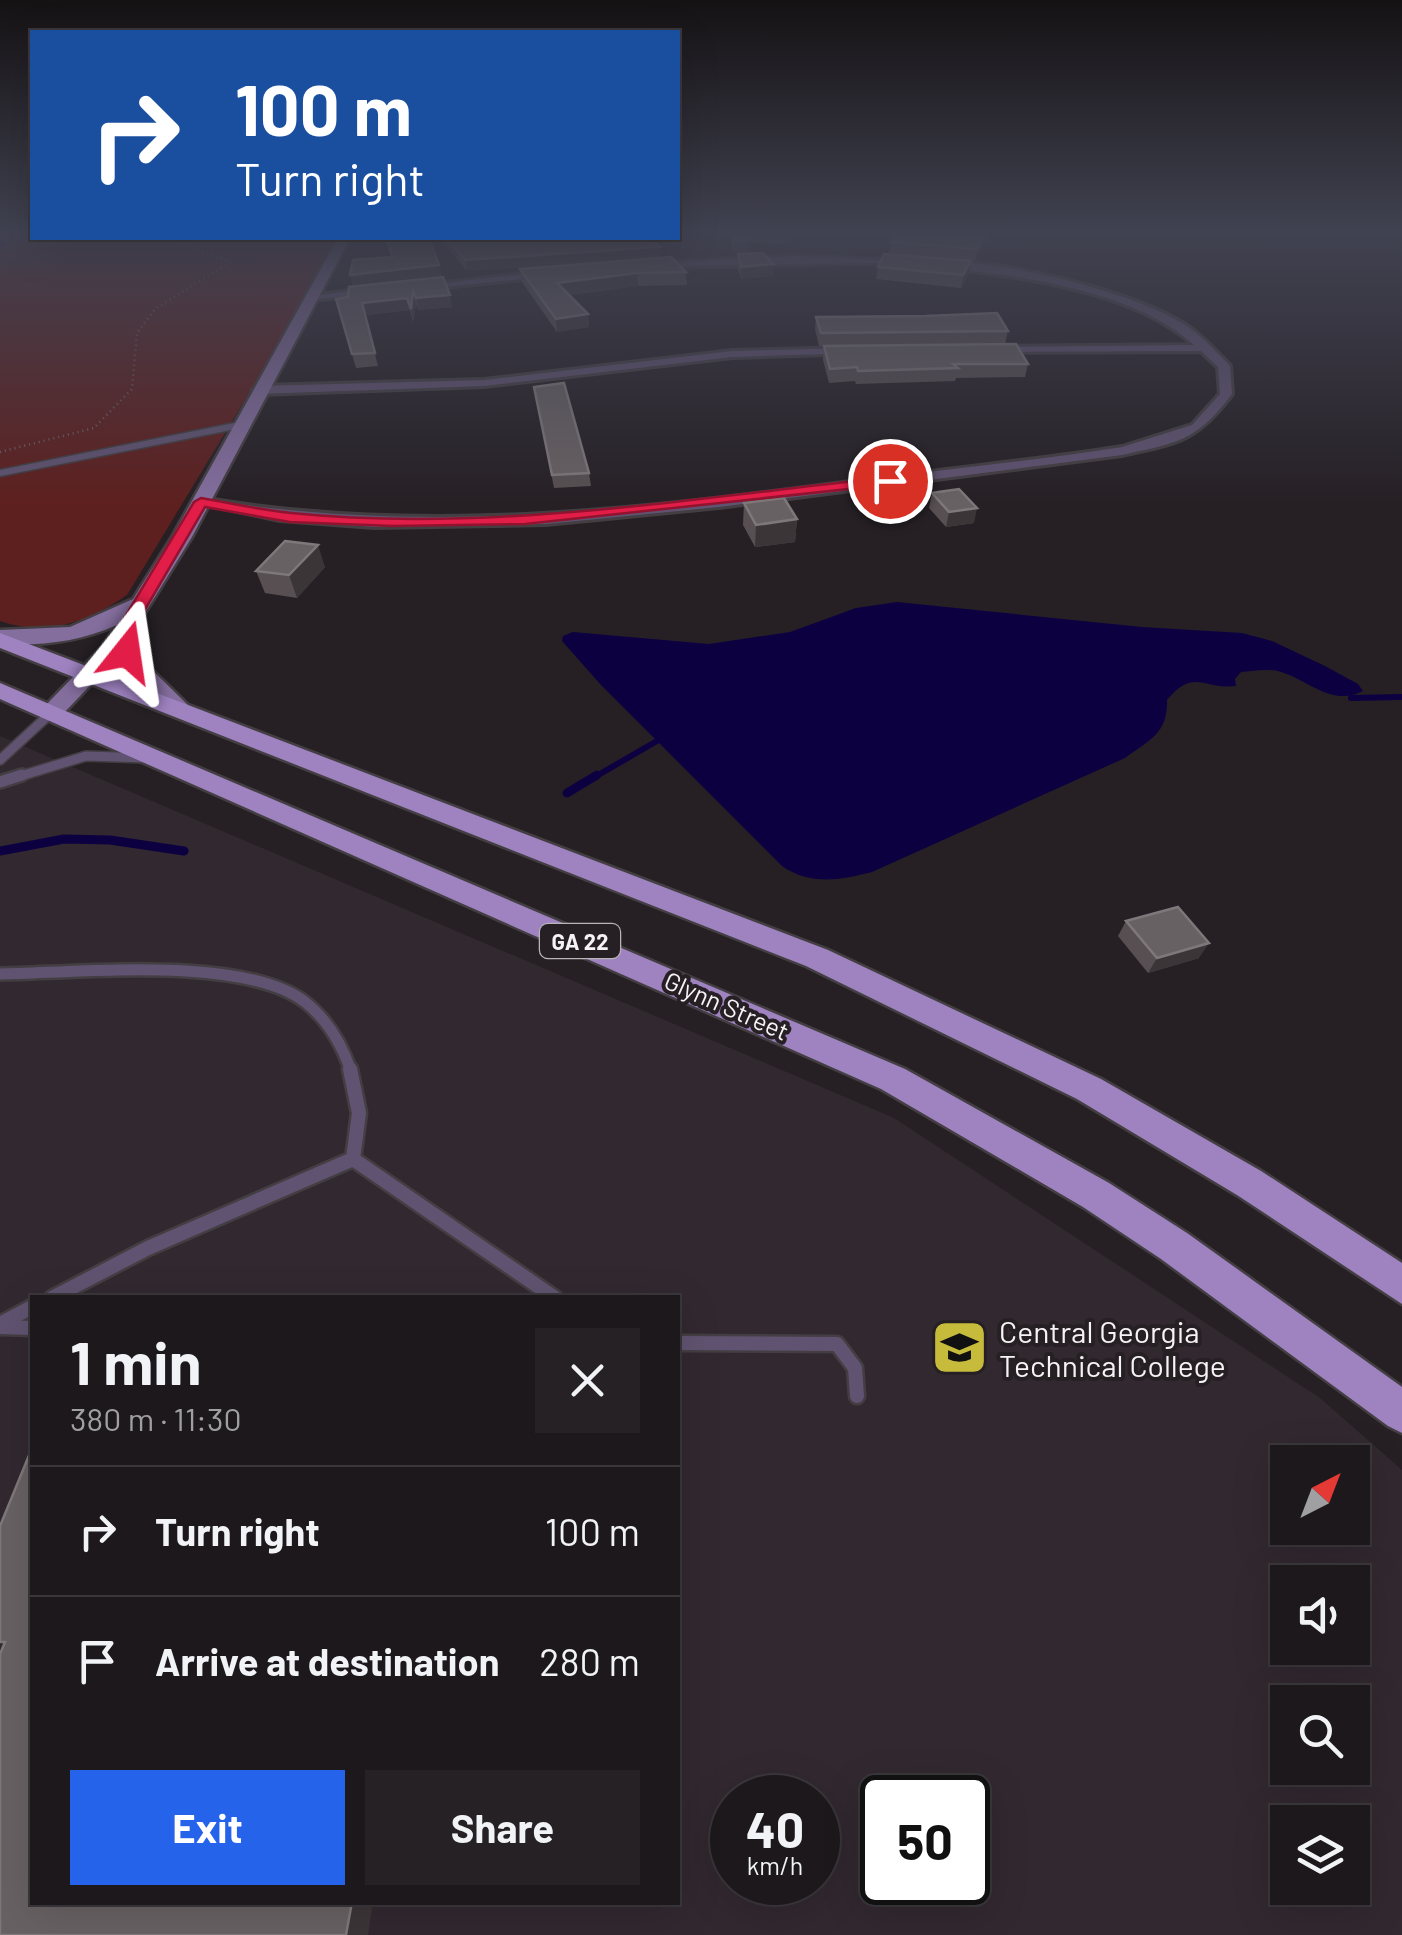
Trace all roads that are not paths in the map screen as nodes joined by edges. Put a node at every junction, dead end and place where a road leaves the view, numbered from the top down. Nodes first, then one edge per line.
1 (294, 324) edge
2 (1172, 324) edge
3 (1205, 348) junction
4 (875, 350) edge
5 (972, 350) edge
6 (258, 390) junction
7 (240, 425) junction
8 (0, 473) edge
9 (201, 502) junction
10 (143, 600) junction
11 (125, 630) junction
12 (0, 638) edge
13 (91, 675) junction
14 (0, 690) edge
15 (181, 710) junction
16 (52, 712) junction
17 (158, 758) junction
18 (0, 760) edge
19 (0, 782) edge
20 (0, 974) edge
21 (353, 1159) junction
22 (1402, 1285) edge
23 (58, 1295) edge
24 (550, 1295) edge
25 (30, 1308) edge
26 (0, 1326) edge
27 (30, 1328) edge
28 (680, 1343) edge
29 (857, 1396) dead end
30 (1402, 1412) edge

1 - 6 main road
2 - 3 street
3 - 5 street
3 - 9 street
4 - 6 street
6 - 7 main road
7 - 8 lane
7 - 9 main road
9 - 10 main road
10 - 11 main road
10 - 12 main road
11 - 13 main road
11 - 15 main road
12 - 13 main road
13 - 15 main road
13 - 16 main road
14 - 16 main road, Glynn Street / GA 22
15 - 22 main road
16 - 17 main road, Glynn Street / GA 22
16 - 18 lane
17 - 19 lane
17 - 30 main road, Glynn Street / GA 22
20 - 21 lane
21 - 23 lane
21 - 24 lane
25 - 26 lane
26 - 27 lane
28 - 29 lane

